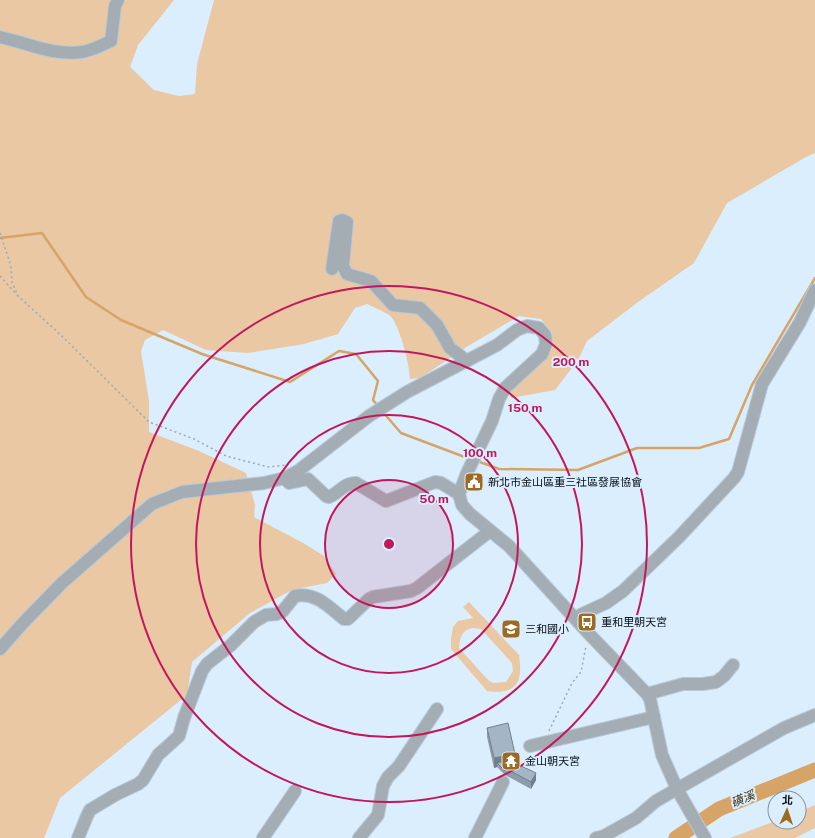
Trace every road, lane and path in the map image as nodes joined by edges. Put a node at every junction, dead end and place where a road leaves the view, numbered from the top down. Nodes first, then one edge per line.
1 (118, 0) edge
2 (0, 37) edge
3 (0, 233) edge
4 (332, 269) dead end
5 (0, 276) edge
6 (815, 290) edge
7 (18, 296) junction
8 (467, 361) junction
9 (289, 464) dead end
10 (285, 478) junction
11 (459, 494) junction
12 (490, 531) junction
13 (576, 618) junction
14 (590, 635) junction
15 (0, 649) edge
16 (733, 665) dead end
17 (647, 694) junction
18 (437, 709) dead end
19 (815, 715) edge
20 (654, 717) junction
21 (548, 733) dead end
22 (530, 746) dead end
23 (504, 782) dead end
24 (294, 791) dead end
25 (678, 791) junction
26 (78, 838) edge
27 (263, 838) edge
28 (359, 838) edge
29 (475, 838) edge
30 (596, 838) edge
31 (705, 838) edge

1 - 2 street
3 - 7 path
4 - 8 street
5 - 7 path
6 - 13 street
7 - 9 path
8 - 10 street
8 - 11 street
10 - 11 street
10 - 15 street
11 - 12 street
12 - 13 street
12 - 26 street
13 - 14 street
14 - 17 street
14 - 21 path
16 - 17 street
17 - 20 street
18 - 28 street
19 - 25 street
20 - 22 street
20 - 25 street
23 - 29 street
24 - 27 street
25 - 30 street
25 - 31 street

